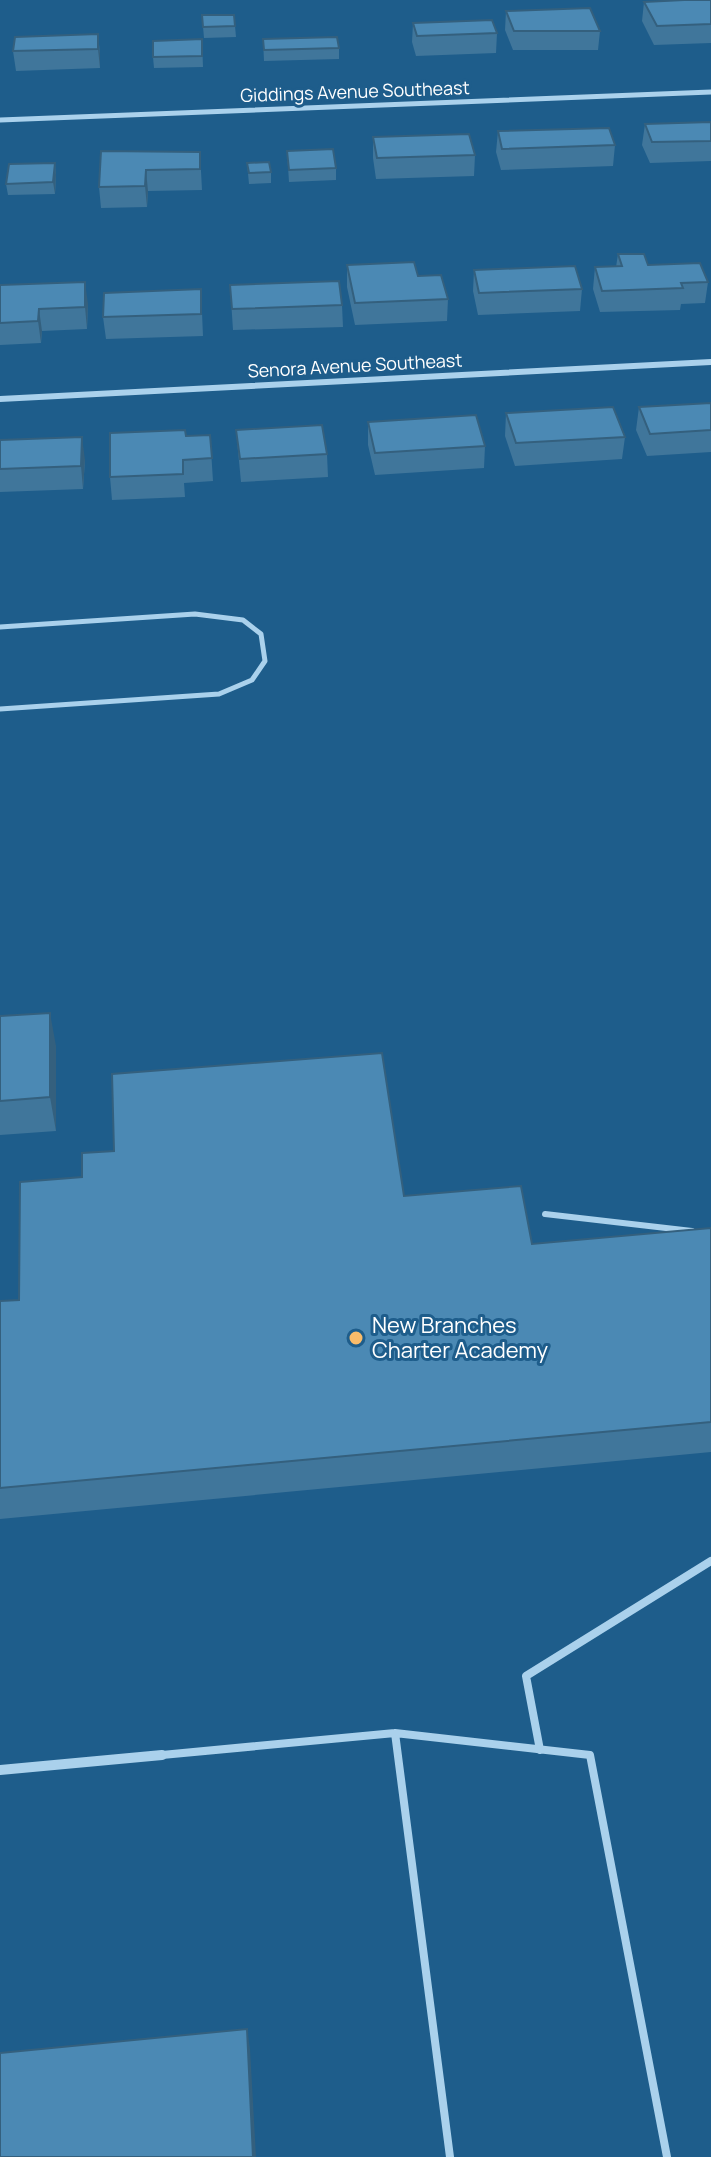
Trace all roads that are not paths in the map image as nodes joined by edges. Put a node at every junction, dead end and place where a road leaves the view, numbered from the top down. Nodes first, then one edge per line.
1 (711, 92) edge
2 (0, 120) edge
3 (711, 362) edge
4 (0, 399) edge
5 (0, 627) edge
6 (0, 709) edge
7 (545, 1214) dead end
8 (696, 1232) edge
9 (711, 1561) edge
10 (395, 1733) junction
11 (540, 1750) junction
12 (162, 1755) joint
13 (0, 1770) edge
14 (450, 2157) edge
15 (667, 2157) edge

1 - 2 street, Giddings Avenue Southeast
3 - 4 street, Senora Avenue Southeast
5 - 6 lane
7 - 8 lane
9 - 11 lane
10 - 11 lane
10 - 12 lane
10 - 14 lane
11 - 15 lane
12 - 13 street

